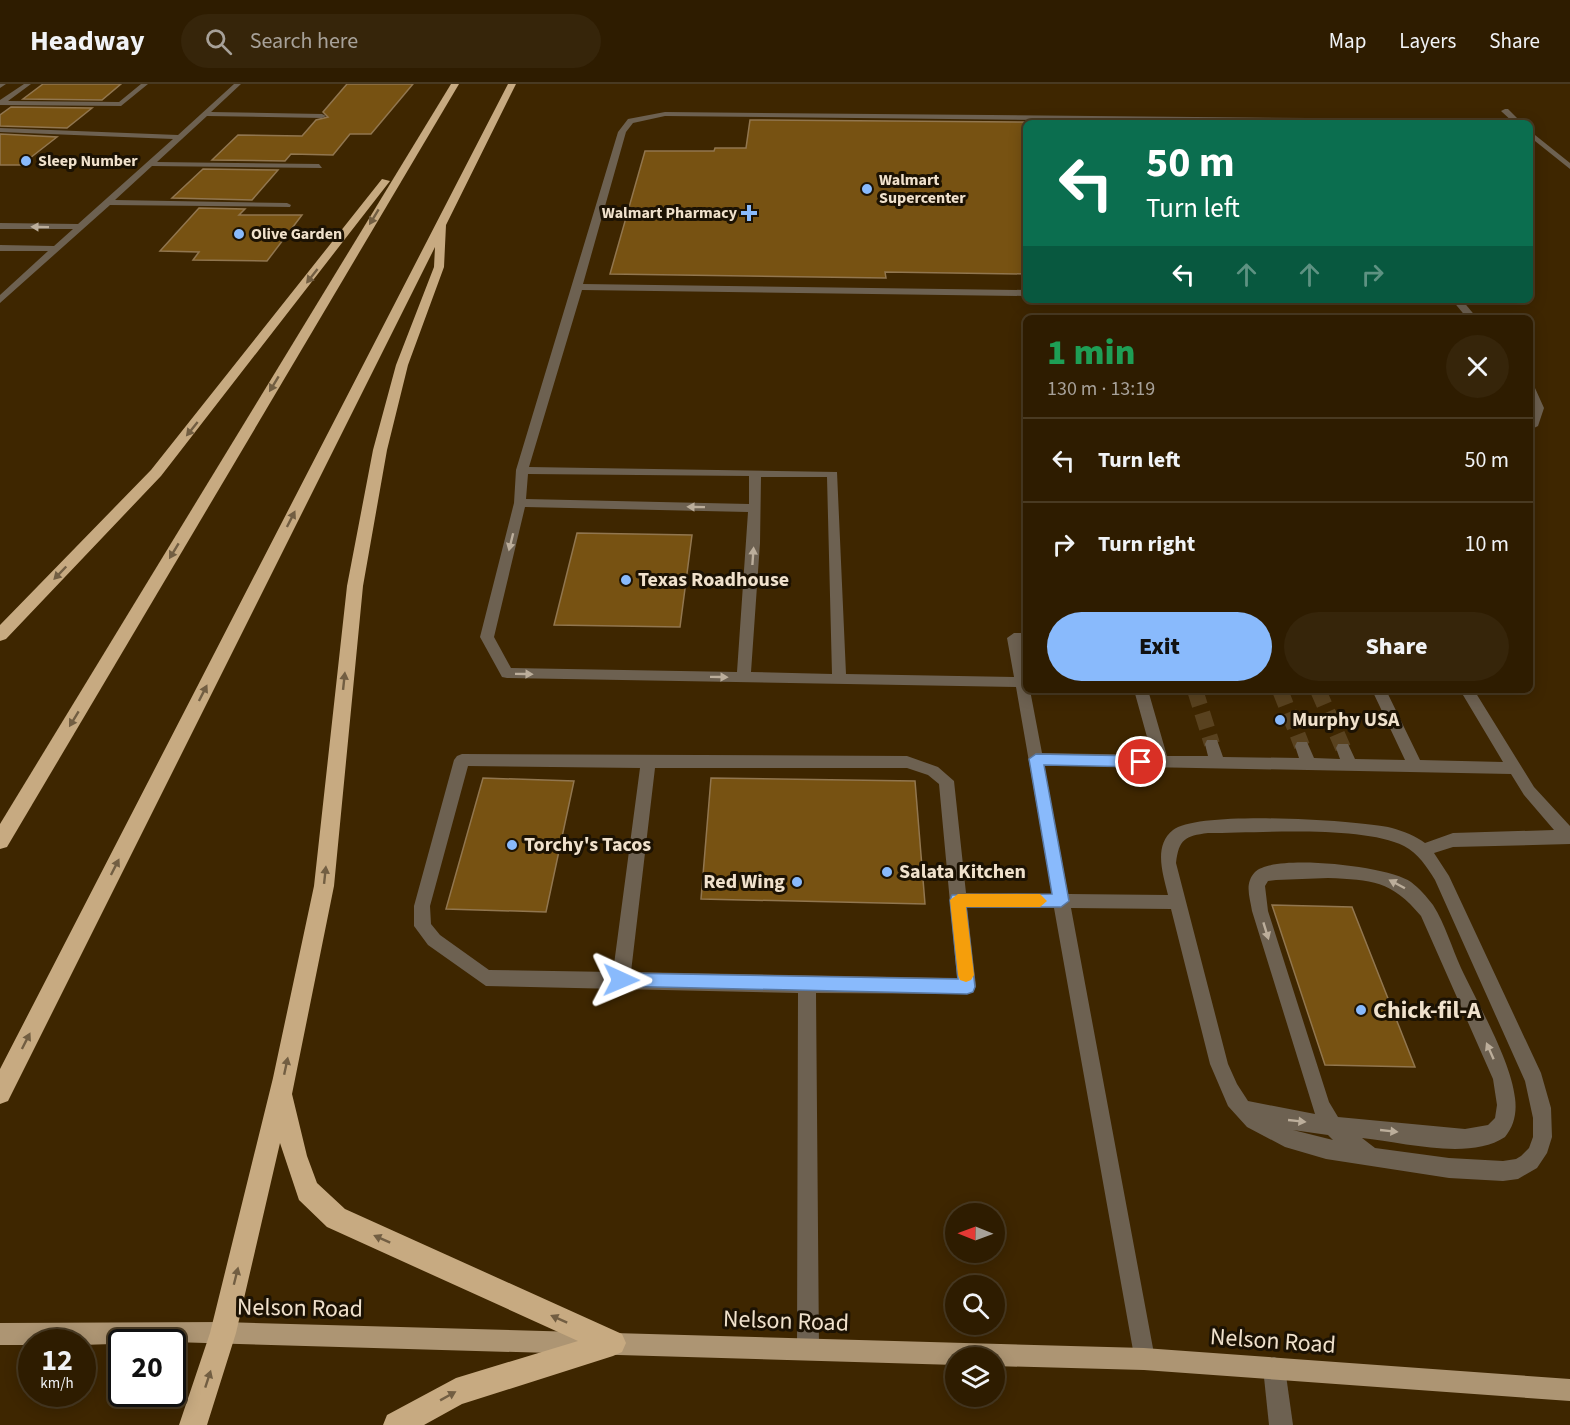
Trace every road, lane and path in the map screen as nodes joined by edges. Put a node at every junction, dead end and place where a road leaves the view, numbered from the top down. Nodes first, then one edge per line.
1 (28, 84) edge
2 (145, 84) edge
3 (238, 84) edge
4 (455, 84) edge
5 (512, 84) edge
6 (1, 103) edge
7 (1504, 111) dead end
8 (437, 112) junction
9 (204, 114) junction
10 (322, 116) dead end
11 (1305, 120) edge
12 (1514, 120) edge
13 (0, 130) edge
14 (1533, 136) edge
15 (179, 137) junction
16 (149, 164) junction
17 (319, 166) dead end
18 (1570, 167) edge
19 (107, 202) junction
20 (287, 205) dead end
21 (441, 225) junction
22 (0, 226) edge
23 (80, 227) junction
24 (0, 248) edge
25 (56, 249) junction
26 (578, 287) junction
27 (1023, 293) edge
28 (0, 300) edge
29 (1460, 303) edge
30 (1470, 315) edge
31 (1533, 395) edge
32 (1533, 426) edge
33 (522, 470) junction
34 (755, 473) junction
35 (520, 503) junction
36 (754, 508) junction
37 (0, 635) edge
38 (1023, 638) edge
39 (744, 677) junction
40 (839, 679) junction
41 (1022, 682) junction
42 (1023, 688) edge
43 (1024, 693) edge
44 (1142, 693) edge
45 (1380, 693) edge
46 (1469, 693) edge
47 (1212, 744) tunnel mouth
48 (1302, 746) tunnel mouth
49 (1343, 748) tunnel mouth
50 (1036, 759) junction
51 (648, 762) junction
52 (1161, 762) junction
53 (1218, 763) junction
54 (1309, 764) junction
55 (1350, 765) junction
56 (1416, 767) junction
57 (1514, 768) junction
58 (1570, 837) edge
59 (0, 841) edge
60 (1422, 851) junction
61 (958, 900) junction
62 (1061, 901) junction
63 (1177, 902) junction
64 (621, 980) junction
65 (807, 984) junction
66 (0, 1093) edge
67 (280, 1093) junction
68 (1229, 1093) junction
69 (1331, 1124) junction
70 (1387, 1158) junction
71 (223, 1333) junction
72 (0, 1334) edge
73 (613, 1343) junction
74 (808, 1348) junction
75 (1144, 1359) junction
76 (1274, 1368) junction
77 (1570, 1390) edge
78 (194, 1425) edge
79 (397, 1425) edge
80 (1281, 1425) edge

1 - 6 street
2 - 6 street
3 - 9 street
4 - 8 highway
5 - 21 highway
7 - 12 street
8 -> 37 highway
8 -> 59 highway
9 - 10 street
9 - 15 street
11 - 26 street
13 - 15 street
14 - 18 street
15 - 16 street
16 - 17 street
16 - 19 street
19 - 20 street
19 - 23 street
66 -> 21 highway
67 -> 21 highway
23 -> 22 street
23 - 25 street
24 - 25 street
25 - 28 street
26 - 27 street
26 - 33 street
29 - 30 street
31 - 32 street
33 - 34 street
33 - 35 street
34 - 36 street
34 - 40 street
36 -> 35 street
35 -> 39 street
39 -> 36 street
38 - 41 street
39 - 40 street
40 - 41 street
41 - 42 street
43 - 50 street
44 - 52 street
45 - 56 street
46 - 57 street
47 - 53 street
48 - 54 street
49 - 55 street
50 - 52 street
50 - 62 street
51 - 61 street
51 - 64 street
51 - 64 street
52 - 53 street
53 - 54 street
54 - 55 street
55 - 56 street
56 - 57 street
57 - 58 street
58 - 60 street
60 - 63 street
60 - 70 street
61 - 62 street
61 - 65 street
62 - 63 street
62 - 75 street
63 - 68 street
64 - 65 street
65 - 74 street
71 -> 67 highway
73 -> 67 highway
68 -> 69 street
68 - 70 street
69 -> 69 street
69 - 70 street
71 - 72 main road, Nelson Road
71 - 73 main road, Nelson Road
78 -> 71 highway
73 - 74 main road, Nelson Road
79 -> 73 highway
74 - 75 main road, Nelson Road
75 - 76 main road, Nelson Road
76 - 77 main road, Nelson Road
76 - 80 street

